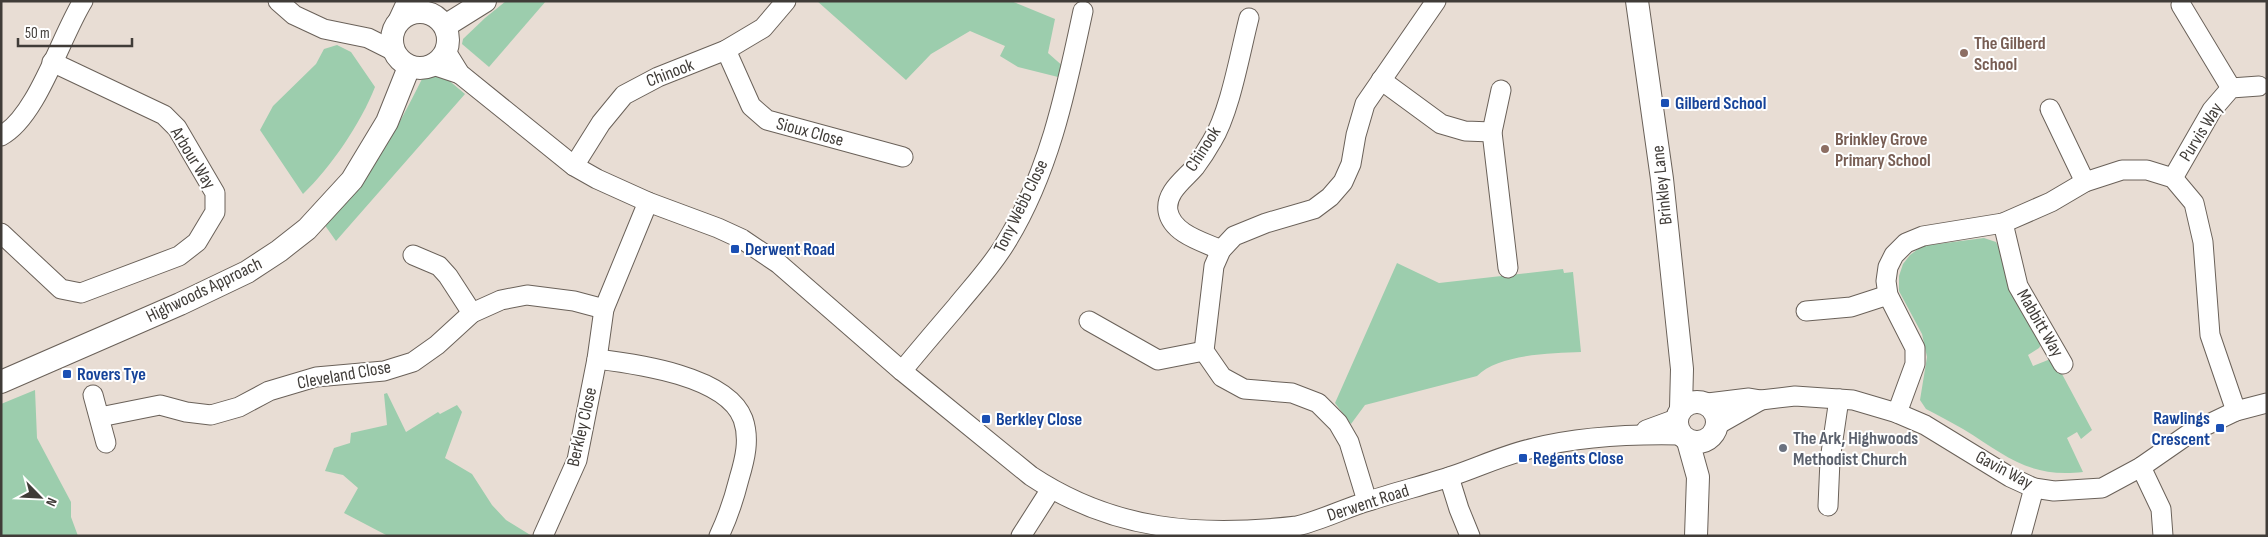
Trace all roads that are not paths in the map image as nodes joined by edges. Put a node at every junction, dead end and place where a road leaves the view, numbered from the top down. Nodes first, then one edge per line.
1 (83, 1) edge
2 (278, 1) edge
3 (485, 1) edge
4 (786, 1) edge
5 (1436, 1) edge
6 (1638, 1) edge
7 (410, 5) edge
8 (2181, 5) dead end
9 (1083, 11) dead end
10 (1249, 18) dead end
11 (445, 26) junction
12 (397, 44) junction
13 (726, 50) junction
14 (440, 59) junction
15 (52, 62) junction
16 (1381, 80) junction
17 (2259, 86) dead end
18 (2231, 88) junction
19 (1501, 90) dead end
20 (2050, 109) dead end
21 (1492, 132) junction
22 (1, 136) edge
23 (903, 157) dead end
24 (574, 166) junction
25 (2173, 178) junction
26 (2086, 182) junction
27 (648, 202) junction
28 (2003, 223) junction
29 (1, 233) edge
30 (1221, 250) junction
31 (413, 255) dead end
32 (1508, 268) dead end
33 (1888, 295) junction
34 (604, 309) junction
35 (1806, 311) dead end
36 (472, 314) junction
37 (1089, 321) dead end
38 (1204, 351) junction
39 (597, 359) junction
40 (2063, 364) dead end
41 (902, 371) junction
42 (1, 382) edge
43 (94, 394) dead end
44 (1839, 399) junction
45 (1761, 400) joint
46 (2267, 403) edge
47 (2236, 411) junction
48 (1897, 414) junction
49 (100, 417) junction
50 (1695, 421) junction
51 (106, 443) dead end
52 (2141, 467) junction
53 (1449, 477) junction
54 (2034, 488) junction
55 (1051, 489) junction
56 (1367, 501) junction
57 (1828, 506) dead end
58 (1245, 535) edge
59 (543, 536) edge
60 (718, 536) edge
61 (1021, 536) edge
62 (1470, 536) edge
63 (1696, 536) edge
64 (2021, 536) edge
65 (2163, 536) edge

1 - 15 street
2 - 12 street
3 - 11 street
4 - 13 street, Chinook
5 - 16 street
6 - 50 street, Brinkley Lane
7 - 11 street
7 - 12 street
8 - 18 street, Purvis Way
9 - 41 street, Tony Webb Close
10 - 30 street, Chinook
11 - 14 street
12 - 14 street
12 - 42 street, Highwoods Approach
13 - 23 street, Sioux Close
13 - 24 street, Chinook
14 - 24 street, Derwent Road
15 - 22 street
15 - 29 street, Arbour Way
16 - 21 street
16 - 30 street
17 - 18 street, Purvis Way
18 - 25 street, Purvis Way
19 - 21 street
20 - 26 street
21 - 32 street
24 - 27 street, Derwent Road
25 - 26 street
25 - 47 street
26 - 28 street
27 - 34 street, Berkley Close
27 - 41 street, Derwent Road
28 - 33 street
28 - 40 street, Mabbitt Way
30 - 38 street
31 - 36 street
33 - 35 street
33 - 48 street
34 - 36 street, Cleveland Close
34 - 39 street, Berkley Close
36 - 49 street, Cleveland Close
37 - 38 street
38 - 56 street
39 - 59 street, Berkley Close
39 - 60 street
41 - 55 street, Derwent Road
43 - 49 street
44 - 45 street, Gavin Way
44 - 48 street, Gavin Way
44 - 57 street
45 - 50 street, Derwent Road
46 - 47 street, Gavin Way
47 - 52 street, Gavin Way
48 - 54 street, Gavin Way
49 - 51 street
50 - 53 street, Derwent Road
50 - 63 street, Brinkley Lane
52 - 54 street, Gavin Way
52 - 65 street
53 - 56 street, Derwent Road
53 - 62 street
54 - 64 street
55 - 58 street, Derwent Road
55 - 61 street
56 - 58 street, Derwent Road

